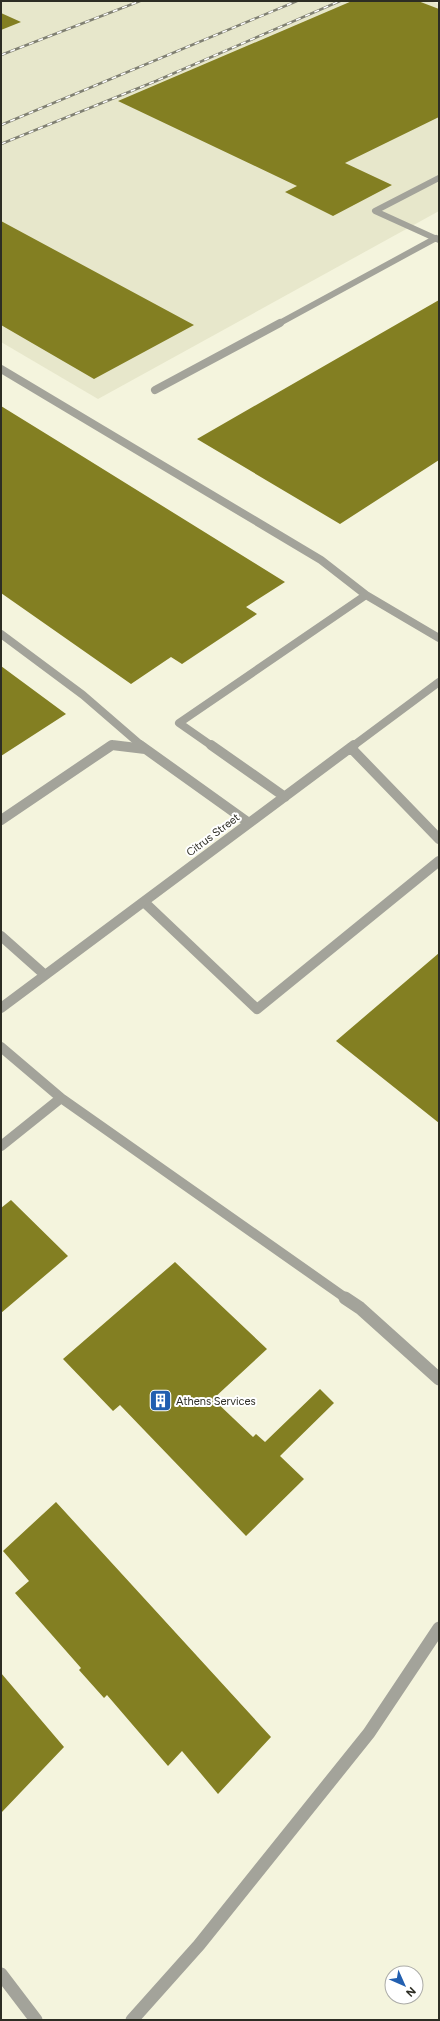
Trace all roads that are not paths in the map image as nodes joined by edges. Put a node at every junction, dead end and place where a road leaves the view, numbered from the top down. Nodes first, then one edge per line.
1 (439, 178) edge
2 (437, 239) edge
3 (1, 369) edge
4 (155, 390) dead end
5 (366, 595) junction
6 (1, 634) edge
7 (439, 638) edge
8 (439, 682) edge
9 (351, 748) junction
10 (144, 749) junction
11 (285, 797) junction
12 (1, 820) edge
13 (249, 823) junction
14 (439, 839) edge
15 (439, 861) edge
16 (144, 902) junction
17 (1, 936) edge
18 (45, 975) junction
19 (1, 1008) edge
20 (1, 1047) edge
21 (61, 1098) junction
22 (1, 1146) edge
23 (439, 1379) edge
24 (439, 1628) edge
25 (1, 1974) edge
26 (36, 2020) edge
27 (132, 2020) edge

1 - 2 street
2 - 4 street
3 - 5 street
5 - 7 street
5 - 11 street
6 - 10 street
8 - 9 street, Citrus Street
9 - 11 street, Citrus Street
9 - 14 street
10 - 12 street
10 - 13 street
11 - 13 street, Citrus Street
13 - 16 street, Citrus Street
15 - 16 street
16 - 18 street, Citrus Street
17 - 18 street
18 - 19 street, Citrus Street
20 - 21 street
21 - 22 street
21 - 23 street
24 - 27 street
25 - 26 street

